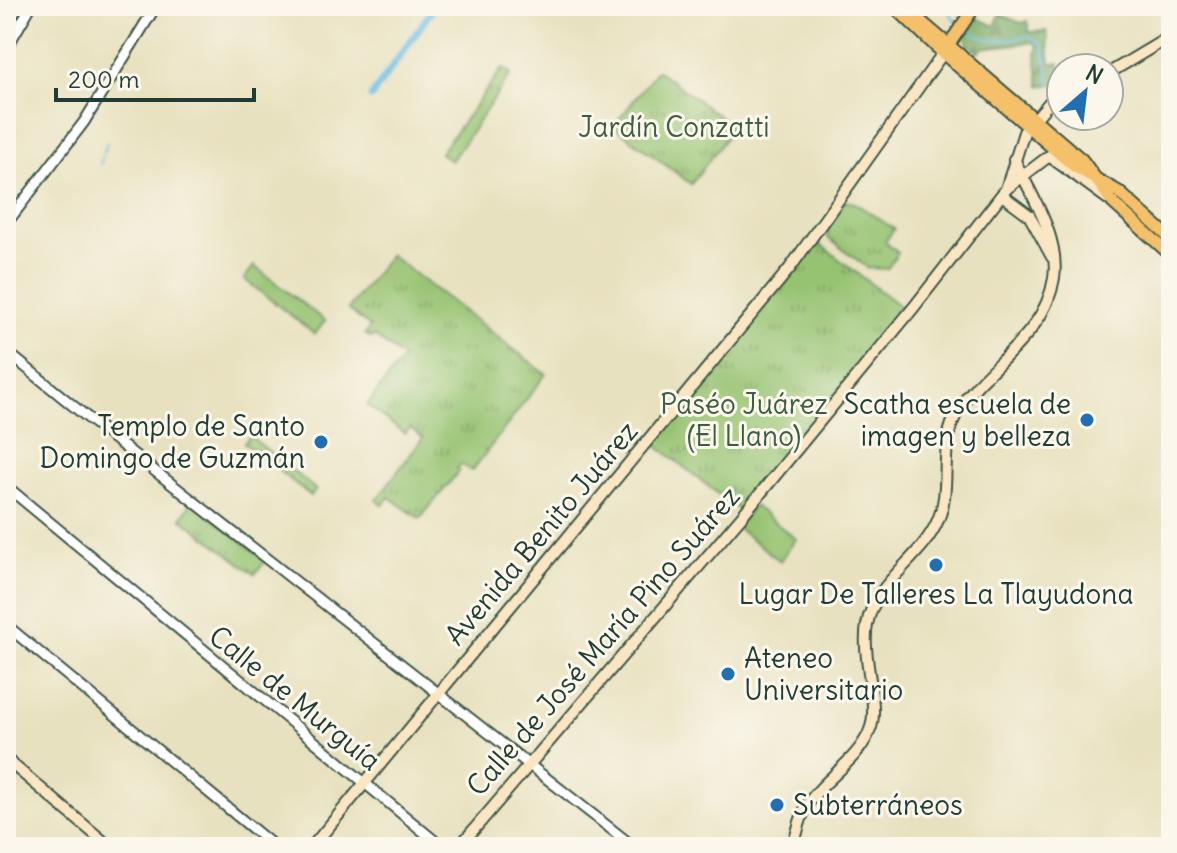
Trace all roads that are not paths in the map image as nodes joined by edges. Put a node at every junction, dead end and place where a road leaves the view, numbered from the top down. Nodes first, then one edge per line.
1 (31, 6) edge
2 (156, 6) edge
3 (894, 6) edge
4 (903, 6) edge
5 (914, 6) edge
6 (975, 6) edge
7 (958, 31) junction
8 (1171, 36) edge
9 (6, 49) edge
10 (946, 49) junction
11 (1125, 63) edge
12 (1045, 108) edge
13 (1031, 122) junction
14 (1014, 159) junction
15 (1022, 176) junction
16 (1099, 181) junction
17 (1004, 192) junction
18 (1113, 203) junction
19 (6, 224) edge
20 (1171, 239) edge
21 (1171, 255) edge
22 (1054, 263) junction
23 (6, 351) edge
24 (6, 486) edge
25 (6, 625) edge
26 (439, 693) junction
27 (6, 759) edge
28 (528, 765) junction
29 (365, 784) junction
30 (110, 847) edge
31 (275, 847) edge
32 (312, 847) edge
33 (442, 847) edge
34 (459, 847) edge
35 (634, 847) edge
36 (793, 847) edge

1 - 9 street
2 - 19 street
3 - 10 main road
4 - 10 main road
5 - 7 main road
6 - 7 main road
7 - 10 main road
8 - 11 main road
10 - 13 main road
10 - 26 main road, Avenida Benito Juárez
12 - 13 main road
13 - 14 main road, Calle de José María Pino Suárez
13 - 16 main road
14 - 15 main road
14 - 17 main road, Calle de José María Pino Suárez
15 - 17 main road
15 - 18 main road
15 - 22 main road
16 - 18 main road
16 - 20 main road
17 - 22 main road
17 - 28 main road, Calle de José María Pino Suárez
18 - 21 main road
22 - 36 main road
23 - 26 street
24 - 29 street, Calle de Murguía
25 - 31 street
26 - 28 street
26 - 29 main road, Avenida Benito Juárez
27 - 30 main road
28 - 34 main road, Calle de José María Pino Suárez
28 - 35 street
29 - 32 main road, Avenida Benito Juárez
29 - 33 street, Calle de Murguía

